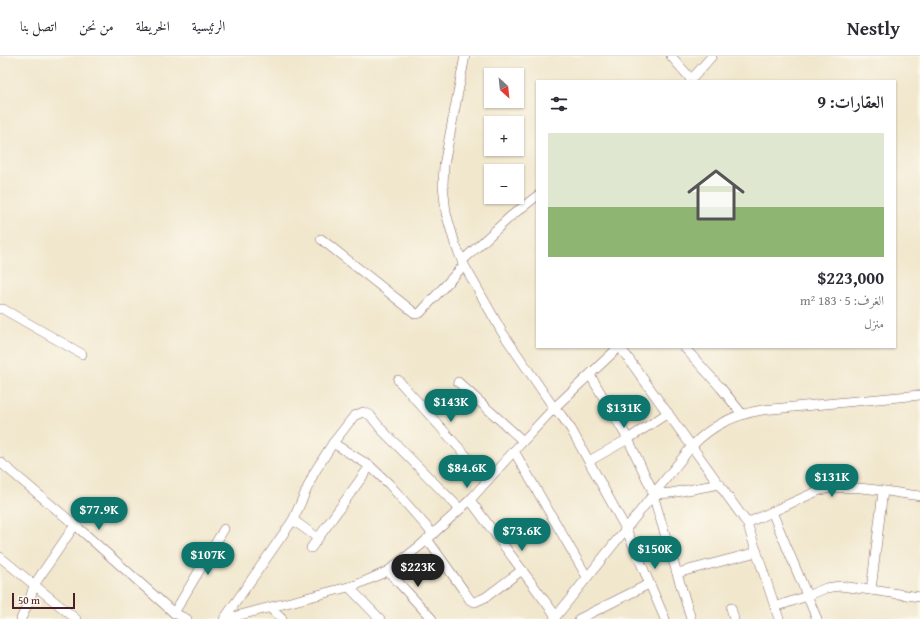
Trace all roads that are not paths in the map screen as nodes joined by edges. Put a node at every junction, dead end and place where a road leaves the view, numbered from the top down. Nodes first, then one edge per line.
1 (465, 56) edge
2 (671, 56) edge
3 (712, 56) edge
4 (691, 80) edge
5 (536, 197) edge
6 (320, 239) dead end
7 (463, 263) junction
8 (0, 310) edge
9 (618, 348) edge
10 (620, 348) edge
11 (685, 348) edge
12 (82, 354) dead end
13 (590, 375) junction
14 (398, 380) dead end
15 (458, 382) dead end
16 (920, 395) edge
17 (554, 408) junction
18 (668, 413) junction
19 (742, 414) junction
20 (628, 439) junction
21 (523, 441) junction
22 (333, 443) junction
23 (692, 446) junction
24 (514, 451) junction
25 (589, 461) junction
26 (1, 466) edge
27 (370, 466) junction
28 (488, 480) junction
29 (720, 484) junction
30 (883, 491) junction
31 (654, 494) junction
32 (920, 496) edge
33 (470, 500) junction
34 (460, 509) junction
35 (772, 512) junction
36 (293, 520) junction
37 (748, 523) junction
38 (76, 524) junction
39 (224, 529) dead end
40 (626, 529) junction
41 (430, 537) junction
42 (318, 538) junction
43 (311, 548) dead end
44 (757, 552) junction
45 (0, 557) edge
46 (522, 570) junction
47 (388, 571) junction
48 (676, 573) junction
49 (587, 577) junction
50 (649, 584) junction
51 (34, 585) junction
52 (349, 586) junction
53 (871, 590) junction
54 (808, 596) junction
55 (920, 597) edge
56 (775, 607) junction
57 (270, 608) junction
58 (731, 608) dead end
59 (71, 617) edge
60 (182, 617) edge
61 (555, 618) edge
62 (21, 619) edge
63 (224, 619) edge
64 (282, 619) edge
65 (380, 619) edge
66 (432, 619) edge
67 (579, 619) edge
68 (665, 619) edge
69 (691, 619) edge
70 (734, 619) edge
71 (779, 619) edge
72 (817, 619) edge

1 - 7 street
2 - 4 street
3 - 4 street
5 - 7 street
6 - 7 street
7 - 17 street
8 - 12 street
9 - 13 street
10 - 18 street
11 - 19 street
13 - 17 street
13 - 20 street
14 - 28 street
15 - 21 street
16 - 19 street
17 - 21 street
17 - 25 street
18 - 20 street
18 - 23 street
19 - 23 street
20 - 25 street
20 - 31 street
21 - 24 street
22 - 27 street
22 - 34 street
22 - 36 street
23 - 29 street
23 - 31 street
24 - 28 street
24 - 49 street
25 - 40 street
26 - 38 street
27 - 41 street
27 - 42 street
28 - 33 street
29 - 31 street
29 - 37 street
30 - 32 street
30 - 35 street
30 - 53 street
31 - 40 street
31 - 48 street
33 - 34 street
33 - 46 street
34 - 41 street
35 - 37 street
35 - 54 street
36 - 42 street
36 - 63 street
37 - 44 street
38 - 51 street
38 - 60 street
39 - 60 street
40 - 49 street
40 - 50 street
41 - 46 street
41 - 47 street
42 - 43 street
44 - 48 street
44 - 56 street
45 - 51 street
46 - 61 street
47 - 52 street
47 - 66 street
48 - 69 street
49 - 61 street
50 - 67 street
50 - 68 street
51 - 59 street
51 - 62 street
52 - 57 street
52 - 65 street
53 - 54 street
53 - 55 street
54 - 56 street
54 - 72 street
56 - 71 street
57 - 63 street
57 - 64 street
58 - 70 street

